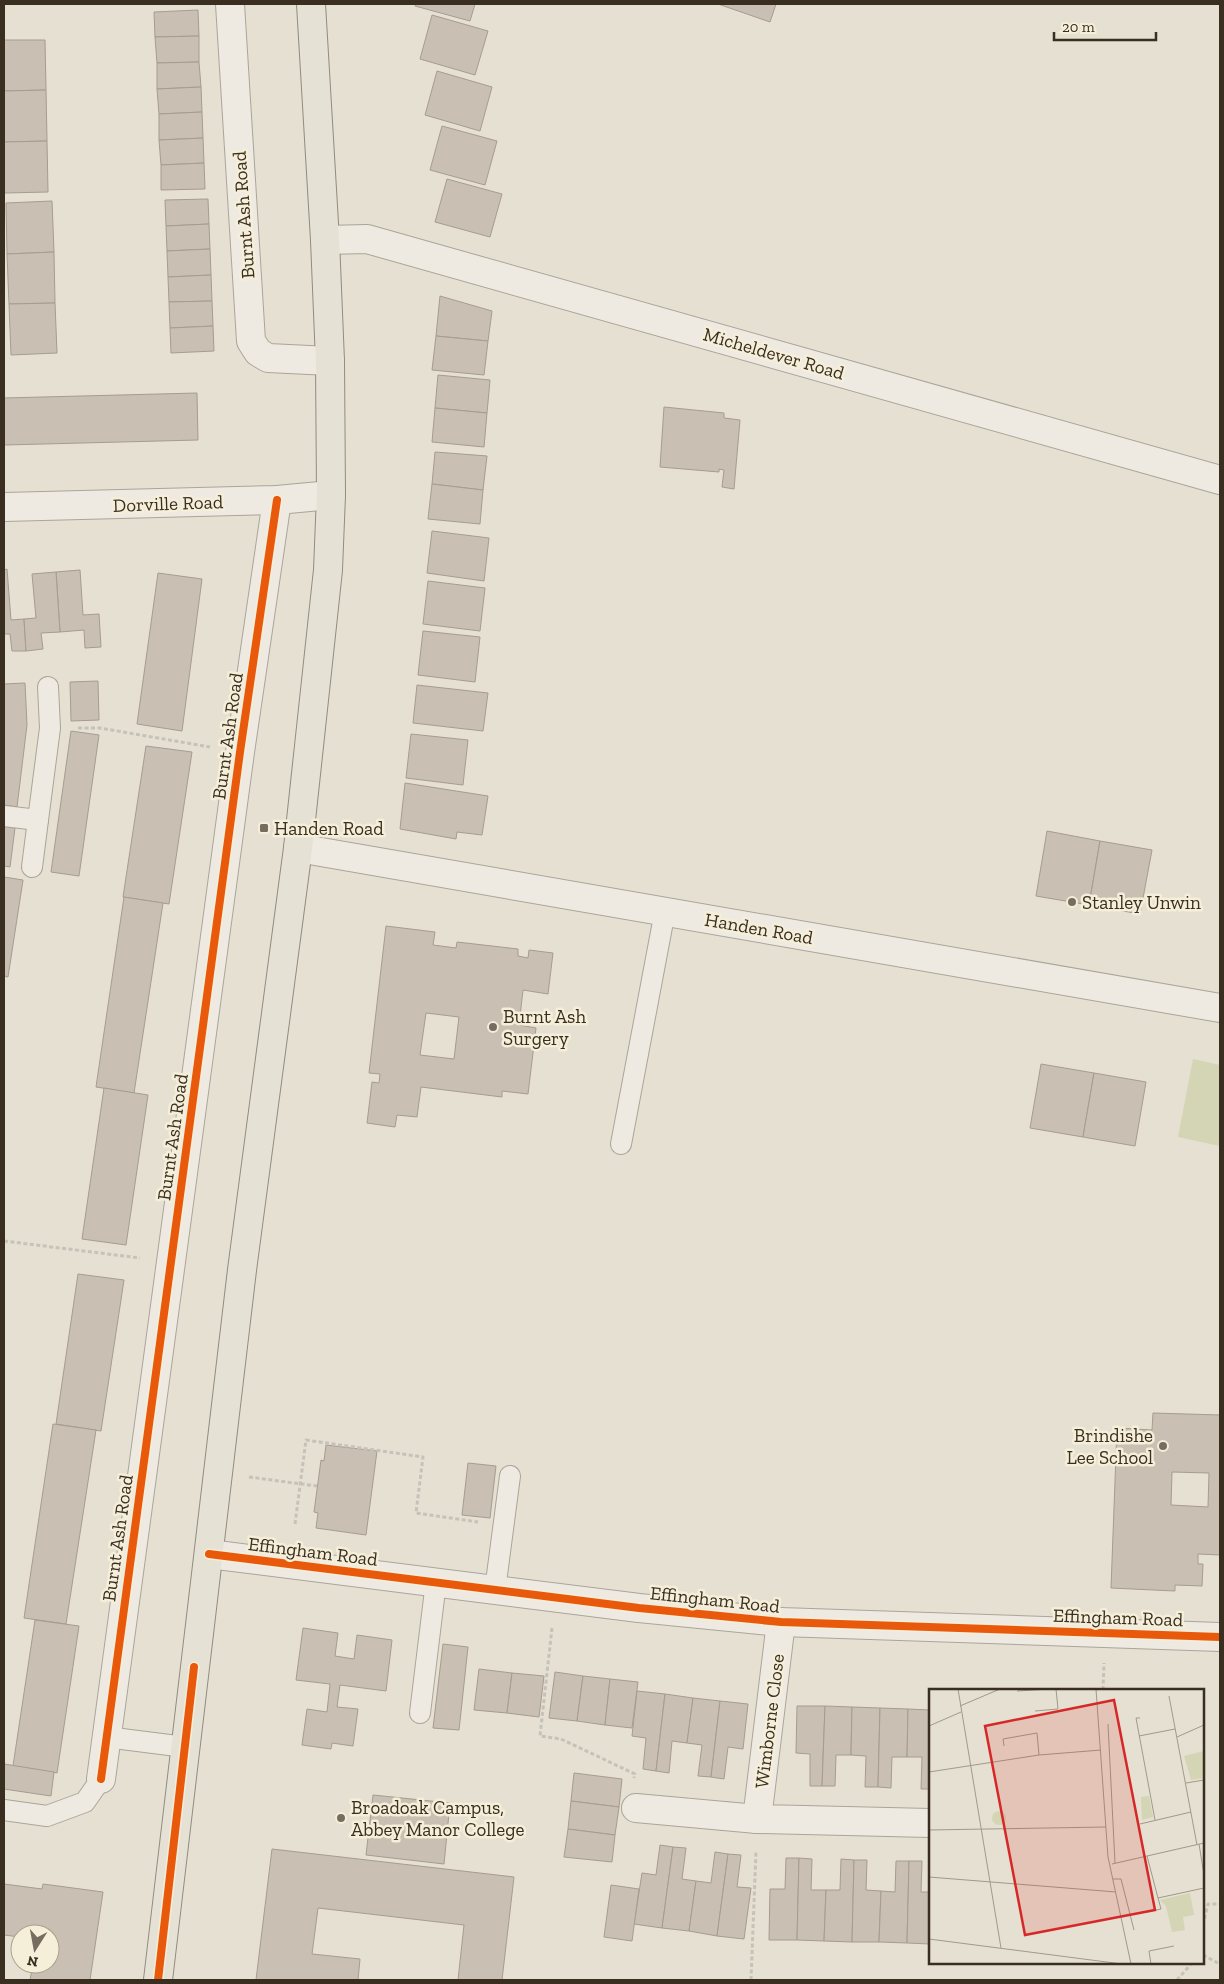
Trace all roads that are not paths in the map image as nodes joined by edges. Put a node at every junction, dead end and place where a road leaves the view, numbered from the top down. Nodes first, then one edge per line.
1 (230, 4) edge
2 (311, 4) edge
3 (326, 240) junction
4 (330, 361) junction
5 (1220, 480) edge
6 (331, 495) junction
7 (277, 500) junction
8 (4, 507) edge
9 (48, 687) dead end
10 (4, 816) edge
11 (38, 820) junction
12 (298, 848) junction
13 (32, 866) dead end
14 (665, 911) junction
15 (1220, 1008) edge
16 (620, 1144) dead end
17 (510, 1476) dead end
18 (209, 1554) junction
19 (436, 1582) junction
20 (495, 1590) junction
21 (781, 1622) junction
22 (1220, 1637) edge
23 (420, 1713) dead end
24 (106, 1737) junction
25 (185, 1747) junction
26 (101, 1779) joint
27 (636, 1808) road end
28 (4, 1810) edge
29 (757, 1820) junction
30 (929, 1823) edge
31 (158, 1980) edge

1 - 4 street, Burnt Ash Road
2 - 3 main road
3 - 4 main road
3 - 5 street, Micheldever Road
4 - 6 main road
6 - 7 street, Dorville Road
6 - 12 main road
7 - 8 street, Dorville Road
7 - 24 street, Burnt Ash Road
9 - 11 lane
10 - 11 lane
11 - 13 lane
12 - 14 street, Handen Road
12 - 18 main road
14 - 15 street, Handen Road
14 - 16 lane
17 - 20 lane
18 - 19 street, Effingham Road
18 - 25 main road
19 - 20 street, Effingham Road
19 - 23 lane
20 - 21 street, Effingham Road
21 - 22 street, Effingham Road
21 - 29 street, Wimborne Close
24 - 25 lane
24 - 26 street, Burnt Ash Road
25 - 31 main road
26 - 28 lane
27 - 29 street
29 - 30 street

